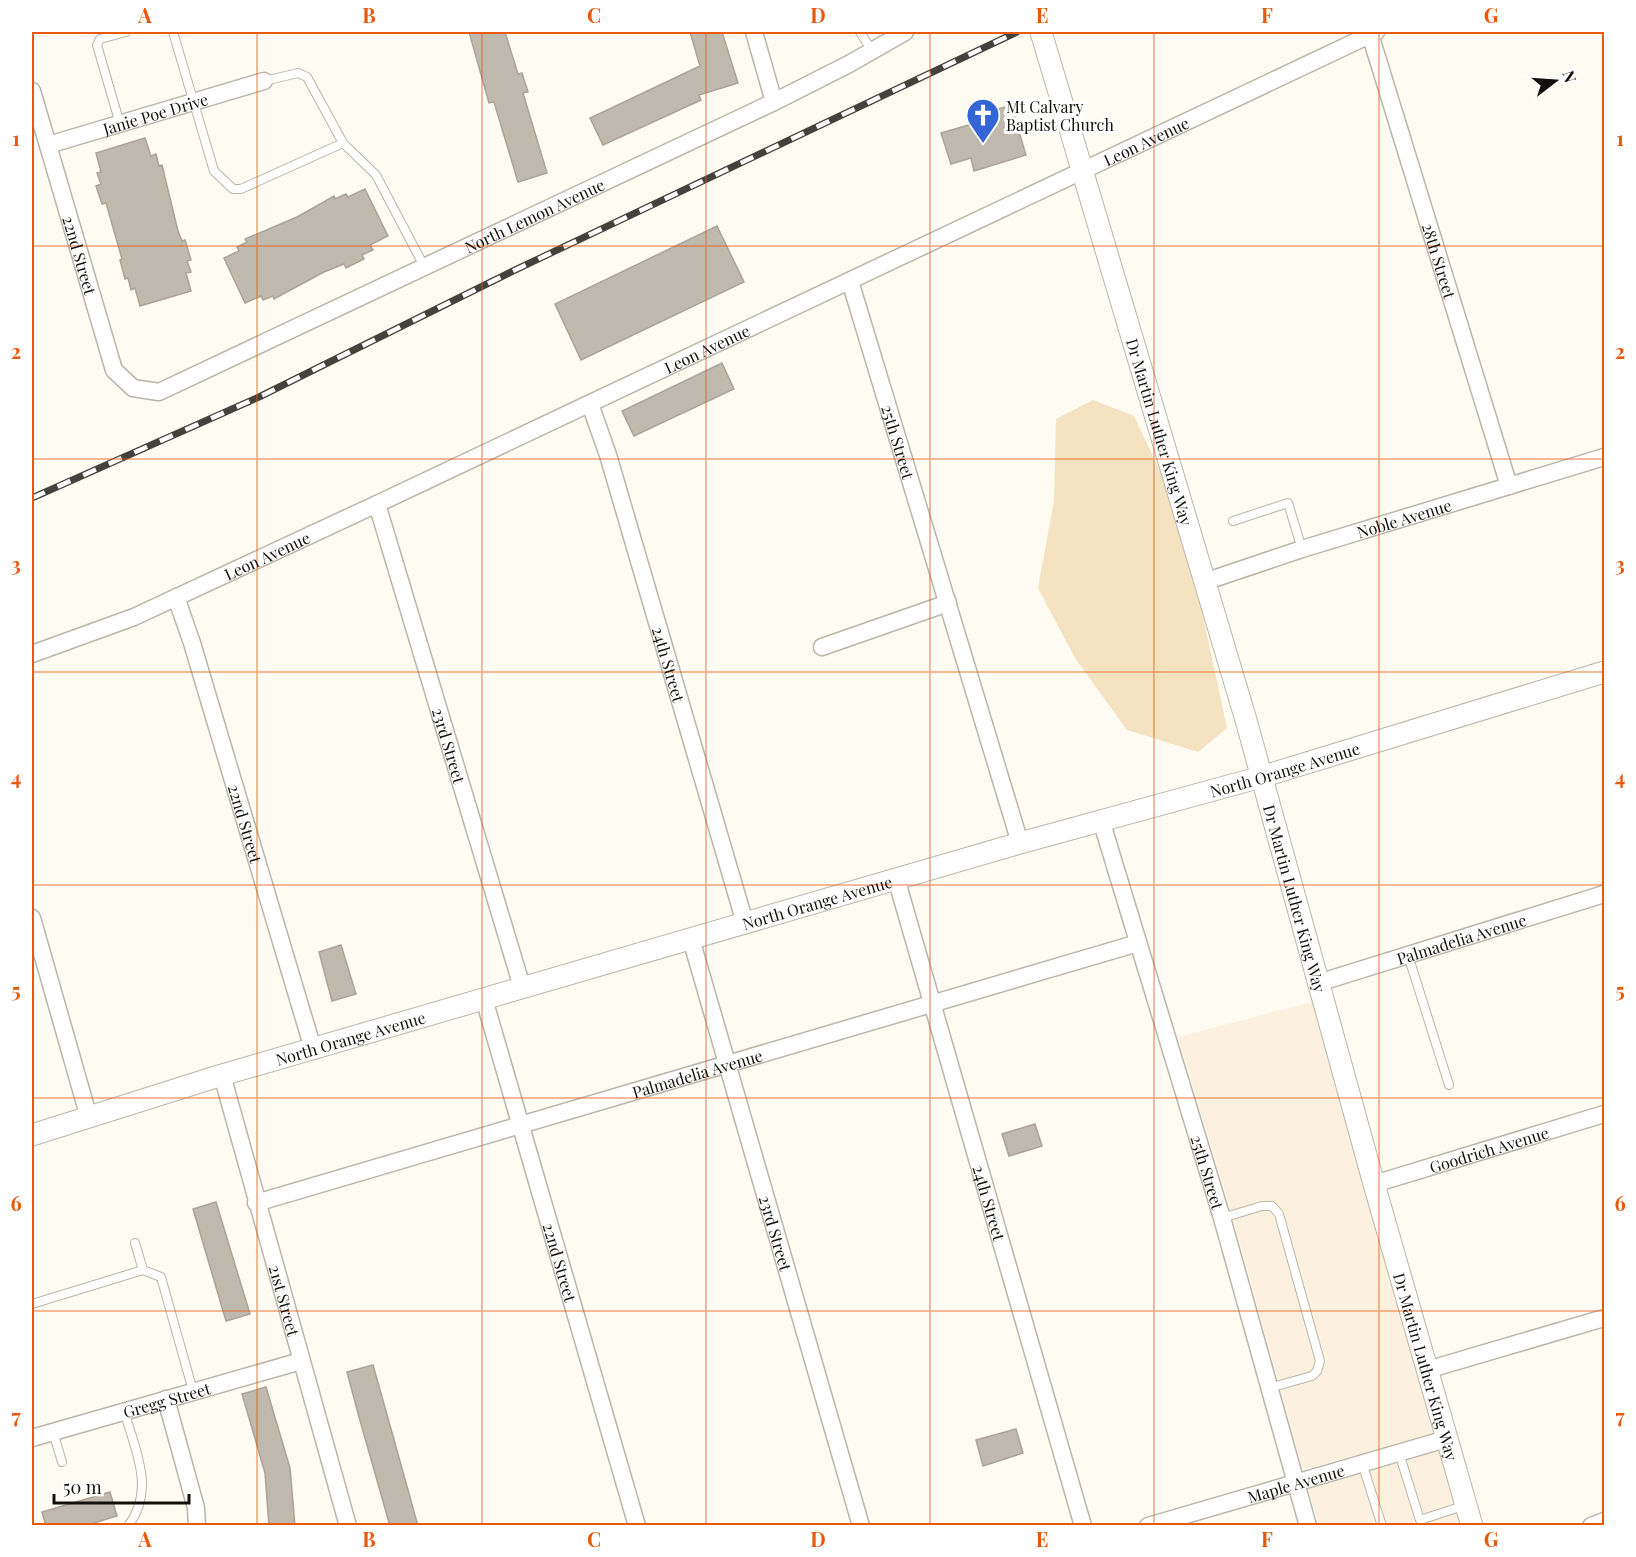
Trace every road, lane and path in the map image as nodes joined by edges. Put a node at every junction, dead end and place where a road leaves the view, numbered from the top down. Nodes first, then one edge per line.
1 (126, 32) edge
2 (173, 32) edge
3 (754, 32) edge
4 (860, 32) edge
5 (905, 32) edge
6 (1041, 32) edge
7 (1372, 33) edge
8 (872, 51) junction
9 (264, 81) joint
10 (32, 91) edge
11 (774, 102) junction
12 (194, 103) junction
13 (121, 125) junction
14 (343, 143) junction
15 (48, 145) junction
16 (1081, 170) junction
17 (425, 268) junction
18 (850, 281) junction
19 (159, 392) joint
20 (590, 404) junction
21 (1605, 457) edge
22 (1509, 486) junction
23 (377, 504) junction
24 (1233, 521) dead end
25 (1302, 549) junction
26 (1204, 582) junction
27 (176, 597) junction
28 (948, 603) junction
29 (822, 646) dead end
30 (32, 654) edge
31 (1605, 672) edge
32 (1261, 777) junction
33 (1101, 820) junction
34 (1020, 843) junction
35 (896, 878) junction
36 (1605, 894) edge
37 (32, 918) edge
38 (745, 923) junction
39 (691, 939) junction
40 (1138, 943) junction
41 (1408, 955) junction
42 (1318, 983) junction
43 (522, 987) junction
44 (484, 999) junction
45 (933, 1004) junction
46 (313, 1049) junction
47 (727, 1064) junction
48 (222, 1075) junction
49 (1449, 1085) dead end
50 (1605, 1114) edge
51 (89, 1118) junction
52 (520, 1124) junction
53 (32, 1135) edge
54 (1374, 1184) junction
55 (256, 1203) junction
56 (1222, 1218) junction
57 (135, 1243) dead end
58 (143, 1270) junction
59 (32, 1304) edge
60 (1605, 1318) edge
61 (301, 1361) junction
62 (1427, 1370) junction
63 (1268, 1388) junction
64 (193, 1391) junction
65 (166, 1399) junction
66 (124, 1411) junction
67 (53, 1432) junction
68 (32, 1438) edge
69 (1446, 1439) junction
70 (1399, 1453) junction
71 (62, 1462) dead end
72 (1362, 1463) junction
73 (1296, 1482) junction
74 (1466, 1505) junction
75 (1605, 1521) edge
76 (1420, 1523) edge
77 (128, 1526) edge
78 (197, 1526) edge
79 (348, 1526) edge
80 (637, 1526) edge
81 (861, 1526) edge
82 (1083, 1526) edge
83 (1148, 1526) edge
84 (1308, 1526) edge
85 (1382, 1526) edge
86 (1472, 1526) edge
87 (1591, 1526) edge

1 - 13 lane
2 - 12 lane
3 - 11 street
4 - 8 lane
5 - 8 street, North Lemon Avenue
6 - 16 street, Dr Martin Luther King Way
7 - 16 street, Leon Avenue
7 - 22 street, 28th Street
8 - 11 street, North Lemon Avenue
9 - 12 street, Janie Poe Drive
9 - 14 lane
10 - 15 street, 22nd Street
11 - 17 street, North Lemon Avenue
12 - 13 street, Janie Poe Drive
12 - 14 lane
13 - 15 street, Janie Poe Drive
14 - 17 lane
15 - 19 street, 22nd Street
16 - 18 street, Leon Avenue
16 - 26 street, Dr Martin Luther King Way
17 - 19 street, North Lemon Avenue
18 - 20 street, Leon Avenue
18 - 28 street, 25th Street
20 - 23 street, Leon Avenue
20 - 38 street, 24th Street
21 - 22 street, Noble Avenue
22 - 25 street, Noble Avenue
23 - 27 street, Leon Avenue
23 - 43 street, 23rd Street
24 - 25 lane
25 - 26 street, Noble Avenue
26 - 32 street, Dr Martin Luther King Way
27 - 30 street, Leon Avenue
27 - 46 street, 22nd Street
28 - 29 street
28 - 34 street, 25th Street
31 - 32 street, North Orange Avenue
32 - 33 street, North Orange Avenue
32 - 42 street, Dr Martin Luther King Way
33 - 34 street, North Orange Avenue
33 - 40 street, 25th Street
34 - 35 street, North Orange Avenue
35 - 38 street, North Orange Avenue
35 - 45 street, 24th Street
36 - 41 street, Palmadelia Avenue
37 - 51 street
38 - 39 street, North Orange Avenue
39 - 43 street, North Orange Avenue
39 - 47 street, 23rd Street
40 - 45 street, Palmadelia Avenue
40 - 56 street, 25th Street
41 - 42 street, Palmadelia Avenue
41 - 49 lane
42 - 54 street, Dr Martin Luther King Way
43 - 44 street, North Orange Avenue
44 - 46 street, North Orange Avenue
44 - 52 street, 22nd Street
45 - 47 street, Palmadelia Avenue
45 - 82 street, 24th Street
46 - 48 street, North Orange Avenue
47 - 52 street, Palmadelia Avenue
47 - 81 street, 23rd Street
48 - 51 street, North Orange Avenue
48 - 55 street, 21st Street
50 - 54 street, Goodrich Avenue
51 - 53 street, North Orange Avenue
52 - 55 street, Palmadelia Avenue
52 - 80 street, 22nd Street
54 - 62 street, Dr Martin Luther King Way
55 - 61 street, 21st Street
56 - 63 street, 25th Street
56 - 63 lane
57 - 58 lane
58 - 59 lane
58 - 64 lane
60 - 62 street
61 - 64 street, Gregg Street
61 - 79 street, 21st Street
62 - 69 street, Dr Martin Luther King Way
63 - 73 street, 25th Street
64 - 65 street, Gregg Street
65 - 66 street, Gregg Street
65 - 78 street
66 - 67 street, Gregg Street
66 - 77 lane
67 - 68 street, Gregg Street
67 - 71 lane
69 - 70 street, Maple Avenue
69 - 74 street, Dr Martin Luther King Way
70 - 72 street, Maple Avenue
70 - 76 lane
72 - 73 street, Maple Avenue
72 - 85 lane
73 - 83 street, Maple Avenue
73 - 84 street, 25th Street
74 - 76 lane
74 - 86 street, Dr Martin Luther King Way
75 - 87 street

